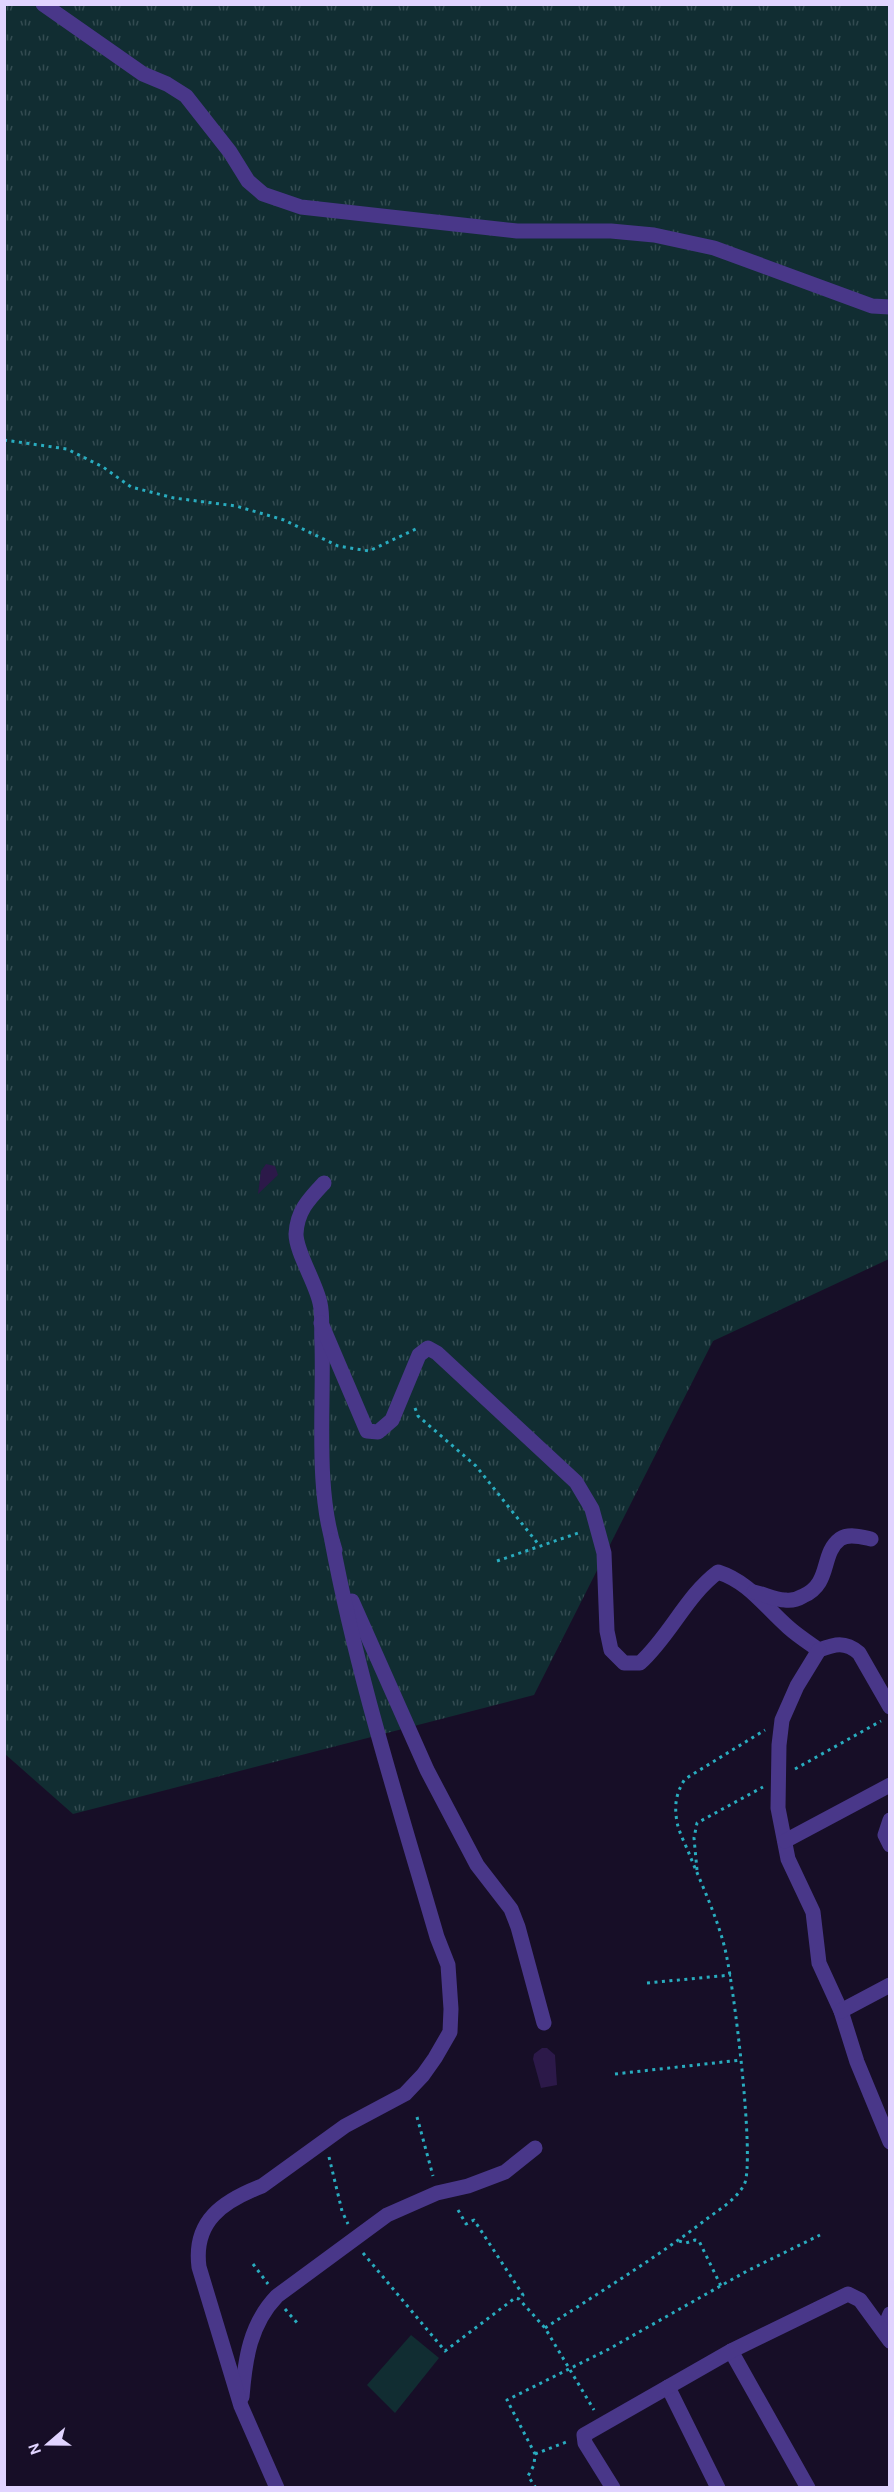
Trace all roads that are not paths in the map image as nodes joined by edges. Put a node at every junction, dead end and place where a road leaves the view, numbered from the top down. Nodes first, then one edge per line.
1 (43, 4) edge
2 (890, 307) edge
3 (324, 1183) dead end
4 (321, 1323) junction
5 (871, 1539) dead end
6 (332, 1541) junction
7 (754, 1592) junction
8 (819, 1650) junction
9 (890, 1707) edge
10 (890, 1785) edge
11 (890, 1821) edge
12 (785, 1840) junction
13 (890, 1845) edge
14 (890, 1985) edge
15 (841, 2011) junction
16 (544, 2023) dead end
17 (890, 2142) edge
18 (535, 2148) dead end
19 (890, 2314) edge
20 (886, 2336) edge
21 (732, 2350) junction
22 (668, 2387) junction
23 (241, 2406) junction
24 (277, 2487) edge
25 (613, 2487) edge
26 (718, 2487) edge
27 (808, 2487) edge

1 - 2 street
3 - 4 street
4 - 6 street
4 - 7 street
5 - 7 street
6 - 16 street
6 - 23 street
7 - 8 street
8 - 9 street
8 - 12 street
10 - 12 street
11 - 13 street
12 - 15 street
14 - 15 street
15 - 17 street
18 - 23 street
19 - 20 street
20 - 21 street
21 - 22 street
21 - 27 street
22 - 25 street
22 - 26 street
23 - 24 street

